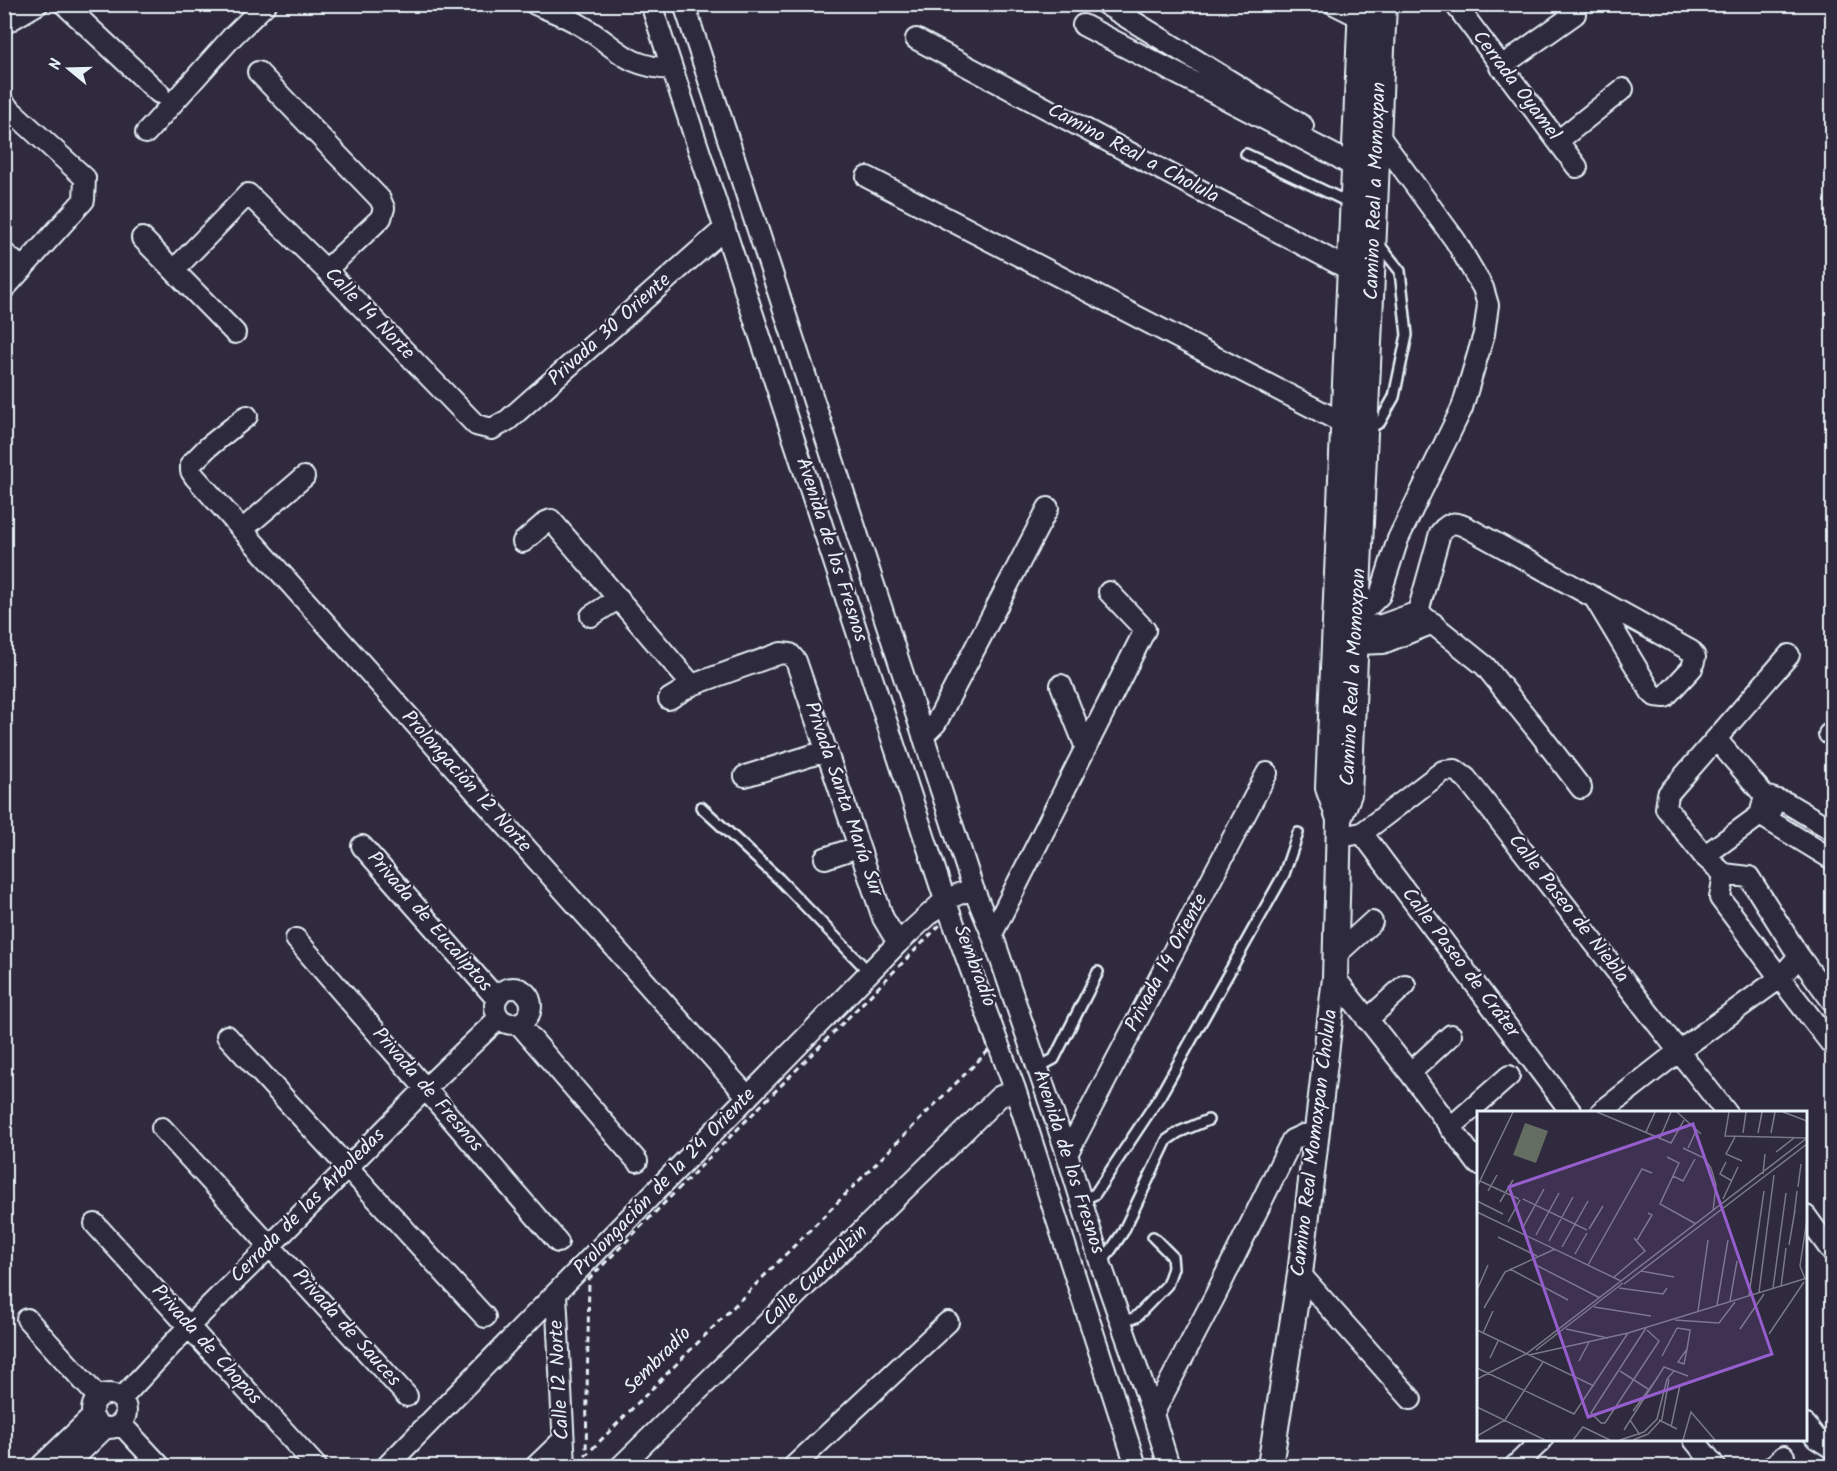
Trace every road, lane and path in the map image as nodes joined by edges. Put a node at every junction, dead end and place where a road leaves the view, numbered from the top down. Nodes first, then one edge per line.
1 (38, 4) edge
2 (64, 4) edge
3 (266, 4) edge
4 (535, 4) edge
5 (651, 4) edge
6 (684, 4) edge
7 (1105, 4) edge
8 (1334, 4) edge
9 (1384, 4) edge
10 (1457, 5) edge
11 (1360, 11) edge
12 (1575, 14) dead end
13 (4, 24) edge
14 (1083, 25) dead end
15 (916, 39) dead end
16 (1370, 57) junction
17 (1500, 67) junction
18 (672, 69) junction
19 (258, 72) dead end
20 (1623, 89) dead end
21 (159, 93) dead end
22 (4, 104) edge
23 (146, 133) dead end
24 (1379, 136) junction
25 (1558, 141) junction
26 (1246, 154) dead end
27 (1354, 161) junction
28 (1577, 167) dead end
29 (867, 177) dead end
30 (1352, 204) junction
31 (725, 228) junction
32 (142, 237) dead end
33 (1374, 239) junction
34 (4, 253) edge
35 (23, 269) junction
36 (174, 270) junction
37 (326, 270) junction
38 (1350, 270) junction
39 (4, 289) edge
40 (235, 333) dead end
41 (247, 416) dead end
42 (1355, 427) junction
43 (492, 429) joint
44 (304, 477) dead end
45 (1048, 508) dead end
46 (242, 530) junction
47 (523, 542) dead end
48 (1109, 592) dead end
49 (1594, 597) junction
50 (619, 598) junction
51 (591, 616) dead end
52 (1425, 617) junction
53 (1357, 628) junction
54 (1789, 655) dead end
55 (692, 685) junction
56 (1061, 685) dead end
57 (669, 699) dead end
58 (923, 736) junction
59 (1716, 739) junction
60 (1086, 748) junction
61 (826, 751) junction
62 (1267, 773) dead end
63 (745, 776) dead end
64 (1581, 788) dead end
65 (1762, 806) junction
66 (701, 807) dead end
67 (1339, 828) junction
68 (1833, 830) edge
69 (1298, 833) dead end
70 (1362, 833) junction
71 (362, 846) dead end
72 (858, 847) junction
73 (1704, 856) junction
74 (825, 858) dead end
75 (1833, 859) edge
76 (1724, 874) junction
77 (973, 888) junction
78 (945, 900) junction
79 (1372, 922) dead end
80 (992, 934) junction
81 (296, 939) dead end
82 (898, 943) junction
83 (1336, 954) junction
84 (1799, 956) junction
85 (869, 972) junction
86 (1098, 972) dead end
87 (1335, 978) junction
88 (1780, 978) junction
89 (1405, 985) dead end
90 (496, 998) junction
91 (1833, 1001) edge
92 (499, 1018) junction
93 (1367, 1020) junction
94 (519, 1024) junction
95 (1451, 1035) dead end
96 (227, 1036) dead end
97 (1833, 1045) edge
98 (1678, 1051) junction
99 (1037, 1068) junction
100 (1410, 1073) junction
101 (1509, 1076) dead end
102 (426, 1088) junction
103 (1015, 1089) junction
104 (748, 1097) junction
105 (1570, 1111) edge
106 (1603, 1111) edge
107 (1724, 1111) edge
108 (1208, 1120) dead end
109 (162, 1128) dead end
110 (1450, 1128) junction
111 (1316, 1134) junction
112 (1067, 1154) junction
113 (637, 1161) dead end
114 (1477, 1162) edge
115 (347, 1166) junction
116 (1081, 1200) junction
117 (1807, 1217) edge
118 (95, 1224) dead end
119 (1153, 1237) dead end
120 (558, 1242) dead end
121 (271, 1245) junction
122 (1833, 1252) edge
123 (1101, 1265) junction
124 (1299, 1274) junction
125 (556, 1294) junction
126 (485, 1317) dead end
127 (27, 1320) dead end
128 (948, 1322) dead end
129 (1120, 1323) junction
130 (189, 1326) junction
131 (407, 1396) dead end
132 (1411, 1399) dead end
133 (1154, 1414) junction
134 (104, 1416) junction
135 (1807, 1426) edge
136 (563, 1440) junction
137 (1541, 1441) edge
138 (1698, 1441) edge
139 (1831, 1448) edge
140 (586, 1455) joint
141 (41, 1467) edge
142 (66, 1467) edge
143 (160, 1467) edge
144 (316, 1467) edge
145 (387, 1467) edge
146 (536, 1467) edge
147 (565, 1467) edge
148 (621, 1467) edge
149 (794, 1467) edge
150 (1136, 1467) edge
151 (1169, 1467) edge
152 (1270, 1467) edge
153 (1515, 1467) edge
154 (1715, 1467) edge

1 - 13 street
2 - 21 street
3 - 23 street
4 - 18 street
5 - 18 street, Avenida de los Fresnos
6 - 58 street, Avenida de los Fresnos
7 - 27 street
8 - 11 street
9 - 16 street, Camino Real a Momoxpan
10 - 17 street, Cerrada Oyamel
11 - 16 street, Camino Real a Momoxpan
12 - 17 street
14 - 27 street
15 - 38 street, Camino Real a Cholula
16 - 24 street, Camino Real a Momoxpan
16 - 27 street, Camino Real a Momoxpan
17 - 25 street, Cerrada Oyamel
18 - 31 street, Avenida de los Fresnos
19 - 37 street
20 - 25 street
22 - 35 street
24 - 33 street, Camino Real a Momoxpan
24 - 53 street
25 - 28 street, Cerrada Oyamel
26 - 30 lane
27 - 30 street, Camino Real a Momoxpan
29 - 42 street
30 - 38 street, Camino Real a Momoxpan
31 - 43 street, Privada 30 Oriente
31 - 78 street, Avenida de los Fresnos
32 - 36 street
33 - 42 street, Camino Real a Momoxpan
33 - 42 lane
34 - 35 street
35 - 39 street
36 - 37 street, Calle 14 Norte
36 - 40 street
37 - 43 street, Calle 14 Norte
38 - 42 street, Camino Real a Momoxpan
41 - 46 street, Prolongación 12 Norte
42 - 53 street, Camino Real a Momoxpan
42 - 67 street, Camino Real a Momoxpan
44 - 46 street
45 - 58 street
46 - 104 street, Prolongación 12 Norte
47 - 50 street
48 - 60 street
49 - 49 street
49 - 52 street
50 - 51 street
50 - 55 street
52 - 53 street
52 - 64 street
53 - 67 street, Camino Real a Momoxpan
54 - 59 street
55 - 57 street
55 - 61 street, Privada Santa María Sur
56 - 60 street
58 - 77 street, Avenida de los Fresnos
59 - 65 street
59 - 73 street
60 - 80 street
61 - 63 street
61 - 72 street, Privada Santa María Sur
62 - 112 street, Privada 14 Oriente
65 - 68 street
65 - 73 street
65 - 75 street
66 - 85 lane
67 - 70 street
67 - 83 street, Camino Real Momoxpan Cholula
69 - 116 lane
70 - 98 street, Calle Paseo de Niebla
70 - 105 street, Calle Paseo de Cráter
71 - 90 street, Privada de Eucaliptos
72 - 74 street
72 - 82 street, Privada Santa María Sur
73 - 76 street
76 - 84 street
76 - 88 street
77 - 78 street
77 - 80 street, Avenida de los Fresnos
78 - 82 street, Prolongación de la 24 Oriente
78 - 103 street, Avenida de los Fresnos
79 - 83 street
80 - 99 street, Avenida de los Fresnos
81 - 102 street, Privada de Fresnos
82 - 85 street, Prolongación de la 24 Oriente
83 - 87 street, Camino Real Momoxpan Cholula
84 - 88 street
84 - 91 street
85 - 104 street, Prolongación de la 24 Oriente
86 - 99 lane
87 - 93 street
87 - 111 street, Camino Real Momoxpan Cholula
88 - 97 street
88 - 98 street
89 - 93 street
90 - 92 street
90 - 94 street
92 - 94 street
92 - 102 street, Cerrada de las Arboledas
93 - 100 street
94 - 113 street
95 - 100 street
96 - 115 street
98 - 106 street
98 - 107 street, Calle Paseo de Niebla
99 - 112 street, Avenida de los Fresnos
100 - 110 street
101 - 110 street
102 - 115 street, Cerrada de las Arboledas
102 - 120 street, Privada de Fresnos
103 - 148 street, Calle Cuacualzin
103 - 150 street, Avenida de los Fresnos
104 - 125 street, Prolongación de la 24 Oriente
108 - 123 lane
109 - 121 street, Privada de Sauces
110 - 114 street
111 - 124 street, Camino Real Momoxpan Cholula
111 - 133 street
112 - 116 street, Avenida de los Fresnos
115 - 121 street, Cerrada de las Arboledas
115 - 126 street
116 - 123 street, Avenida de los Fresnos
117 - 122 street
118 - 130 street, Privada de Chopos
119 - 129 lane
121 - 130 street, Cerrada de las Arboledas
121 - 131 street, Privada de Sauces
123 - 129 street, Avenida de los Fresnos
124 - 132 street
124 - 152 street, Camino Real Momoxpan Cholula
125 - 136 street, Calle 12 Norte
125 - 145 street, Prolongación de la 24 Oriente
127 - 134 street
128 - 149 street
129 - 133 street, Avenida de los Fresnos
130 - 134 street, Cerrada de las Arboledas
130 - 144 street, Privada de Chopos
133 - 151 street, Avenida de los Fresnos
134 - 141 street
134 - 142 street
134 - 143 street
135 - 139 street
136 - 146 street
136 - 147 street, Calle 12 Norte
137 - 153 street
138 - 154 street
140 - 140 path, Sembradío

